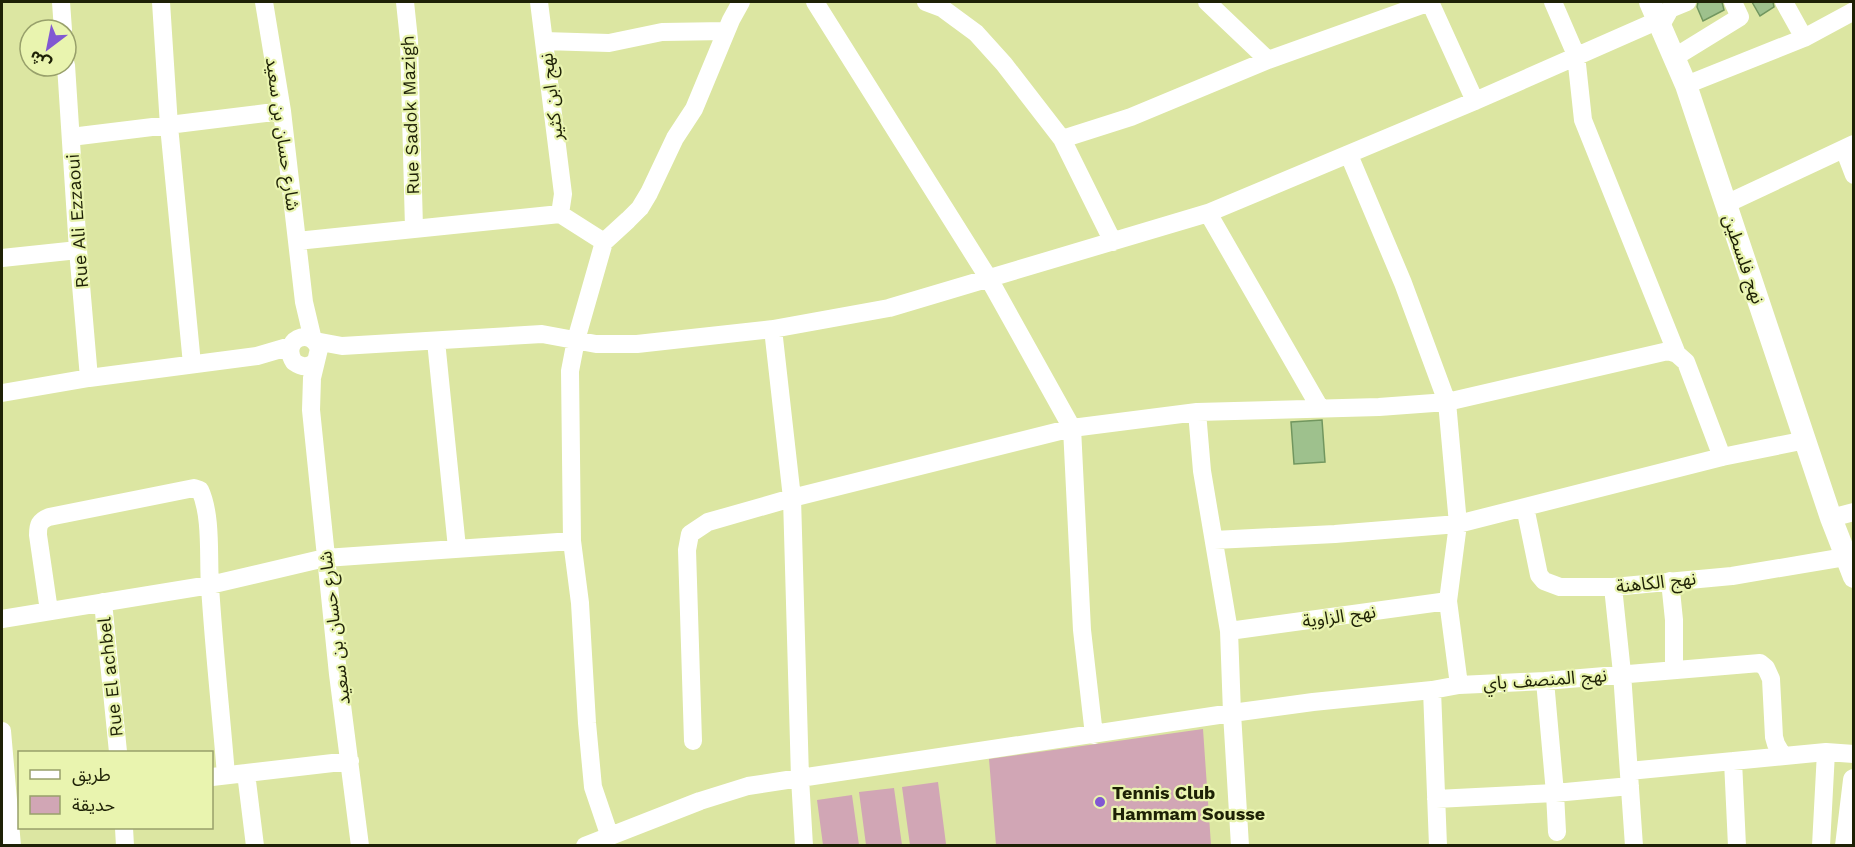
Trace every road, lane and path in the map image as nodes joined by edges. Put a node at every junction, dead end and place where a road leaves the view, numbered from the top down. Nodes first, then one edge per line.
1 (61, 2) edge
2 (160, 2) edge
3 (264, 2) edge
4 (405, 2) edge
5 (539, 2) edge
6 (741, 2) edge
7 (814, 2) edge
8 (926, 2) edge
9 (1207, 2) edge
10 (1430, 2) edge
11 (1553, 2) edge
12 (1687, 2) edge
13 (1733, 2) edge
14 (1784, 2) edge
15 (1854, 11) edge
16 (1656, 15) edge
17 (62, 18) edge
18 (726, 31) junction
19 (1804, 38) junction
20 (544, 41) junction
21 (1576, 55) junction
22 (1675, 57) junction
23 (1268, 60) junction
24 (67, 78) edge
25 (1686, 85) junction
26 (1475, 101) junction
27 (282, 111) junction
28 (169, 126) junction
29 (71, 137) junction
30 (1062, 139) junction
31 (1849, 146) edge
32 (1349, 154) junction
33 (1854, 175) edge
34 (1726, 204) junction
35 (1209, 213) junction
36 (560, 214) junction
37 (414, 228) junction
38 (297, 241) junction
39 (604, 242) junction
40 (1113, 242) junction
41 (78, 250) junction
42 (2, 258) edge
43 (989, 279) junction
44 (304, 302) junction
45 (773, 329) junction
46 (576, 340) junction
47 (436, 341) junction
48 (315, 350) junction
49 (293, 353) junction
50 (1677, 354) junction
51 (192, 364) junction
52 (89, 378) junction
53 (2, 393) edge
54 (1447, 402) junction
55 (1320, 408) junction
56 (311, 410) junction
57 (1197, 412) junction
58 (1072, 428) junction
59 (1806, 440) junction
60 (1722, 457) junction
61 (792, 498) junction
62 (1525, 507) junction
63 (1854, 512) edge
64 (1832, 518) junction
65 (1458, 524) junction
66 (1214, 540) junction
67 (572, 541) junction
68 (457, 548) junction
69 (326, 558) junction
70 (1851, 558) edge
71 (1670, 581) junction
72 (210, 585) junction
73 (1613, 587) junction
74 (1448, 601) junction
75 (103, 602) junction
76 (49, 611) junction
77 (2, 619) edge
78 (1229, 631) junction
79 (1674, 669) junction
80 (1622, 673) junction
81 (1545, 681) junction
82 (1459, 685) junction
83 (1432, 690) junction
84 (1232, 713) junction
85 (2, 731) edge
86 (1094, 735) junction
87 (693, 741) dead end
88 (118, 751) edge
89 (1826, 752) junction
90 (1854, 754) edge
91 (1783, 756) junction
92 (350, 761) junction
93 (1732, 761) junction
94 (246, 773) junction
95 (219, 776) edge
96 (800, 777) junction
97 (1630, 779) junction
98 (1854, 780) edge
99 (1555, 793) junction
100 (1436, 799) junction
101 (124, 829) edge
102 (1557, 832) dead end
103 (610, 837) junction
104 (12, 846) edge
105 (125, 846) edge
106 (255, 846) edge
107 (360, 846) edge
108 (585, 846) edge
109 (804, 846) edge
110 (1240, 846) edge
111 (1438, 846) edge
112 (1634, 846) edge
113 (1737, 846) edge
114 (1821, 846) edge
115 (1846, 846) edge

1 - 17 street
2 - 28 street
3 - 27 street, شارع حسان بن سعيد
4 - 37 street, Rue Sadok Mazigh
5 - 20 street, نهج ابن كثير
6 - 18 street
7 - 43 street
8 - 30 street
9 - 23 street
10 - 23 street
10 - 26 street
11 - 21 street
12 - 16 street
13 - 22 street
14 - 19 street
15 - 19 street
16 - 21 street
16 - 22 main road, نهج فلسطين
18 - 20 street
18 - 39 street
19 - 25 street
20 - 36 street, نهج ابن كثير
21 - 26 street
21 - 50 street
22 - 25 main road, نهج فلسطين
23 - 30 street
24 - 29 street, Rue Ali Ezzaoui
25 - 34 main road, نهج فلسطين
26 - 32 street
27 - 28 street
27 - 38 street, شارع حسان بن سعيد
28 - 29 street
28 - 51 street
29 - 41 street, Rue Ali Ezzaoui
30 - 40 street
31 - 33 street
31 - 34 street
32 - 35 street
32 - 54 street
34 - 59 main road, نهج فلسطين
35 - 40 street
35 - 55 street
36 - 37 street
36 - 39 street
37 - 38 street
38 - 44 street, شارع حسان بن سعيد
39 - 46 street
40 - 43 street
41 - 42 street
41 - 52 street, Rue Ali Ezzaoui
43 - 45 street
43 - 58 street
44 - 48 street, شارع حسان بن سعيد
44 - 49 street, شارع حسان بن سعيد
45 - 46 street
45 - 61 street
46 - 47 street
46 - 67 street
47 - 48 street
47 - 68 street
48 - 49 street
48 - 49 street
48 - 56 street, شارع حسان بن سعيد
49 - 51 street
49 - 56 street, شارع حسان بن سعيد
50 - 54 street
50 - 60 street
51 - 52 street
52 - 53 street
54 - 55 street
54 - 65 street
55 - 57 street
56 - 69 street, شارع حسان بن سعيد
57 - 58 street
57 - 66 street
58 - 61 street
58 - 86 street
59 - 60 street
59 - 64 main road, نهج فلسطين
60 - 62 street
61 - 87 street
61 - 96 street
62 - 65 street
62 - 73 street, نهج الكاهنة
63 - 64 street
64 - 70 main road, نهج فلسطين
65 - 66 street
65 - 74 street
66 - 78 street
67 - 68 street
67 - 103 street
68 - 69 street
69 - 72 street
69 - 92 street, شارع حسان بن سعيد
70 - 71 street, نهج الكاهنة
71 - 73 street, نهج الكاهنة
71 - 79 street
72 - 75 street
72 - 76 street
72 - 95 street
73 - 80 street
74 - 78 street, نهج الزاوية
74 - 82 street
75 - 76 street
75 - 88 street, Rue El achbel
76 - 77 street
78 - 84 street
79 - 80 street, نهج المنصف باي
79 - 91 street, نهج المنصف باي
80 - 81 street, نهج المنصف باي
80 - 97 street
81 - 82 street, نهج المنصف باي
81 - 99 street
82 - 83 street, نهج المنصف باي
83 - 84 street, نهج المنصف باي
83 - 100 street
84 - 86 street, نهج المنصف باي
84 - 110 street
85 - 104 street
86 - 96 street, نهج المنصف باي
89 - 90 street
89 - 91 street
89 - 114 street
91 - 93 street
92 - 94 street
92 - 107 street, شارع حسان بن سعيد
93 - 97 street
93 - 113 street
94 - 95 street
94 - 106 street
96 - 103 street, نهج المنصف باي
96 - 109 street
97 - 99 street
97 - 112 street
98 - 115 main road
99 - 100 street
99 - 102 street
100 - 111 street
101 - 105 street
103 - 108 street, نهج المنصف باي

